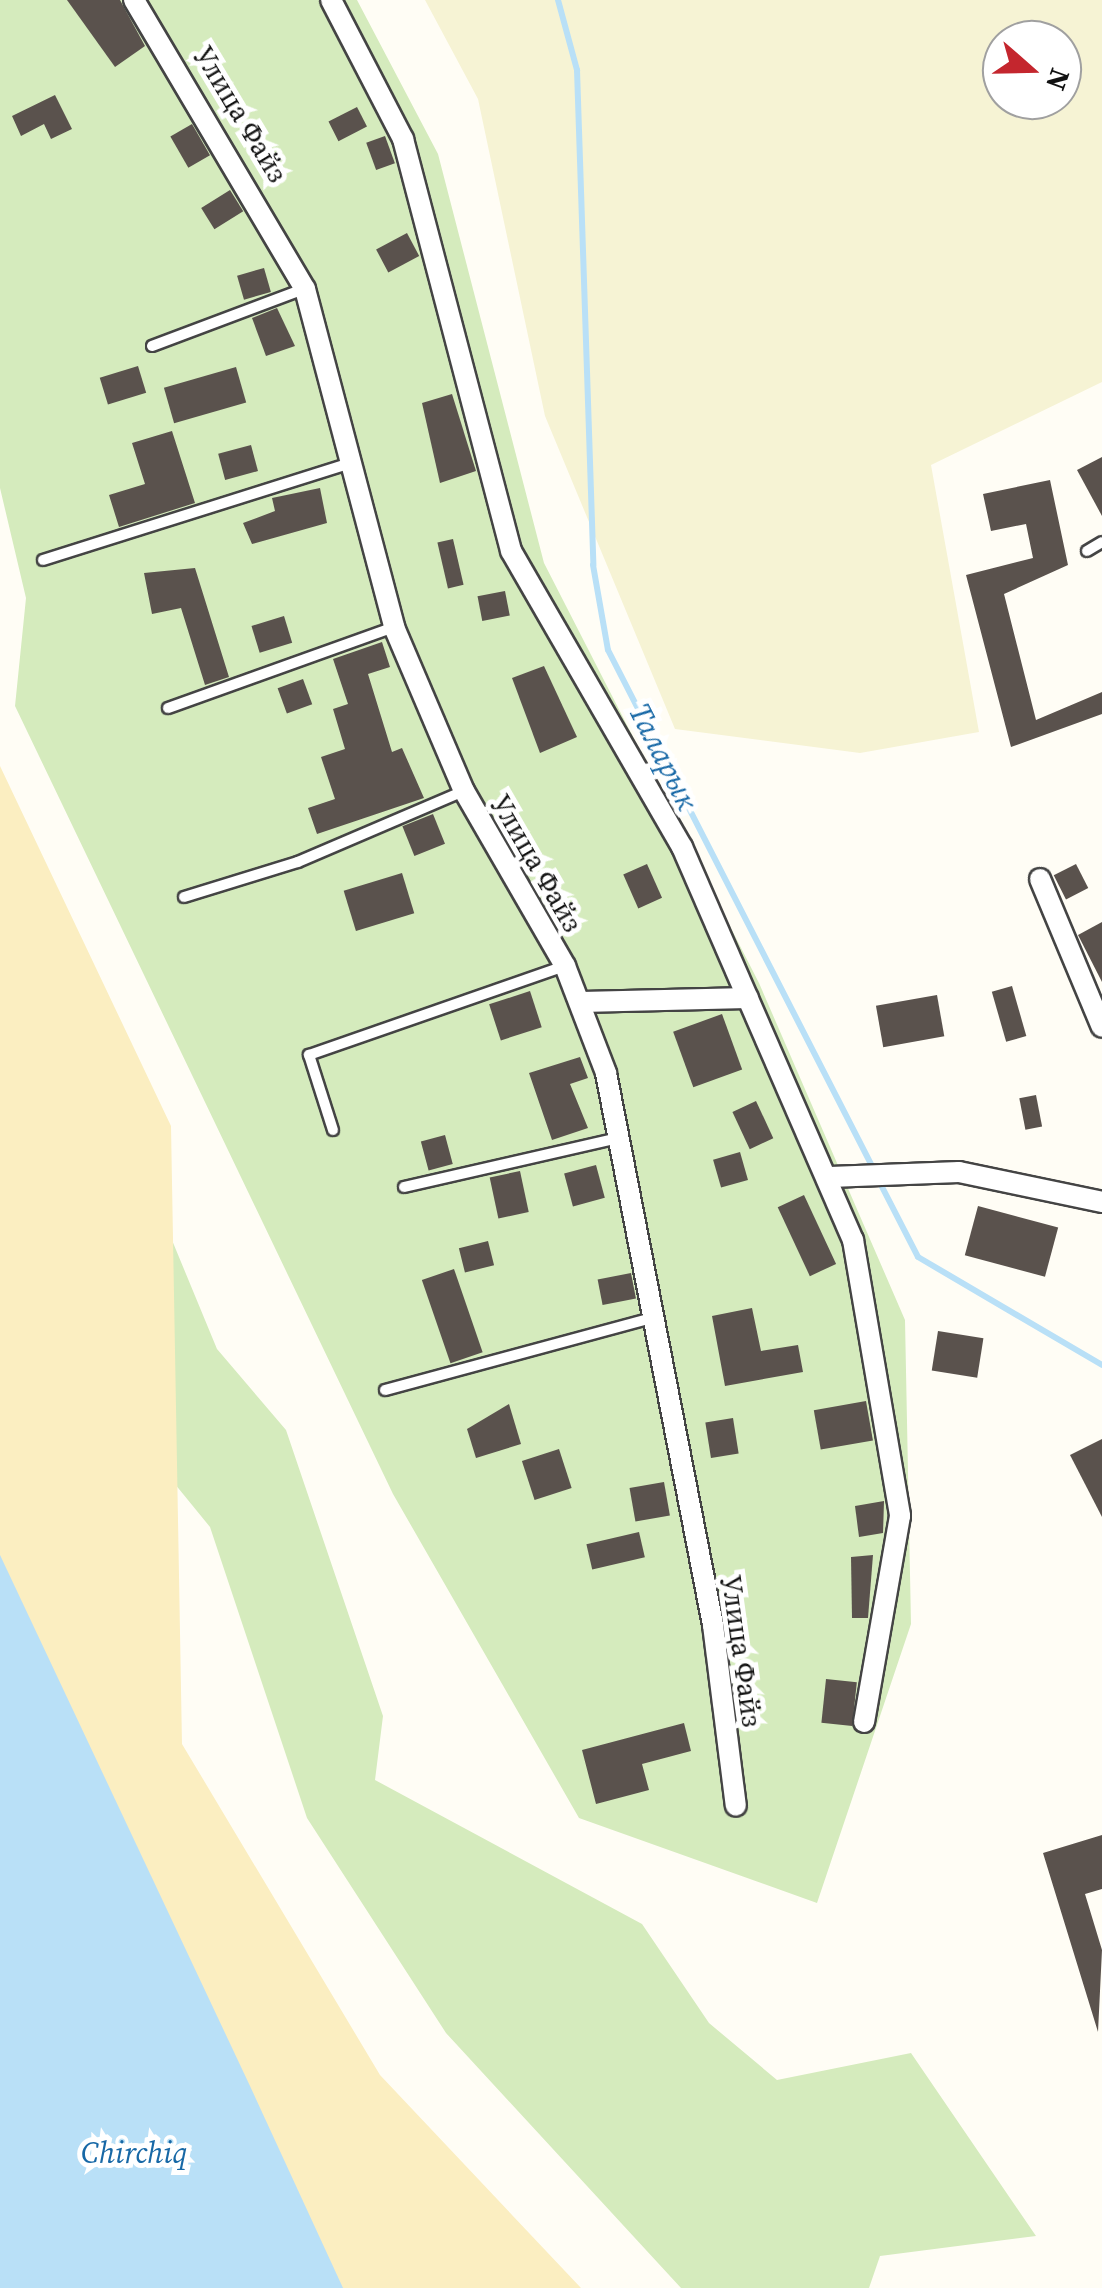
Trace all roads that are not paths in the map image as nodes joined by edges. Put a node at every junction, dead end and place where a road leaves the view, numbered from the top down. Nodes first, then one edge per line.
1 (134, 0) edge
2 (330, 0) edge
3 (305, 289) junction
4 (152, 346) dead end
5 (352, 462) junction
6 (1102, 542) edge
7 (1087, 551) dead end
8 (43, 560) dead end
9 (394, 627) junction
10 (168, 708) dead end
11 (464, 791) junction
12 (1040, 878) dead end
13 (184, 897) dead end
14 (565, 966) junction
15 (748, 998) junction
16 (582, 1002) junction
17 (1102, 1027) edge
18 (333, 1130) dead end
19 (619, 1137) junction
20 (830, 1177) junction
21 (404, 1187) dead end
22 (1102, 1202) edge
23 (656, 1316) junction
24 (385, 1390) dead end
25 (864, 1722) dead end
26 (736, 1806) dead end

1 - 3 street, Улица Файз
2 - 15 street
3 - 4 lane
3 - 5 street, Улица Файз
5 - 8 lane
5 - 9 street, Улица Файз
6 - 7 lane
9 - 10 lane
9 - 11 street, Улица Файз
11 - 13 lane
11 - 14 street, Улица Файз
12 - 17 street
14 - 16 street, Улица Файз
14 - 18 lane
15 - 16 street
15 - 20 street
16 - 19 street, Улица Файз
19 - 21 lane
19 - 23 street, Улица Файз
20 - 22 street
20 - 25 street
23 - 24 lane
23 - 26 street, Улица Файз

